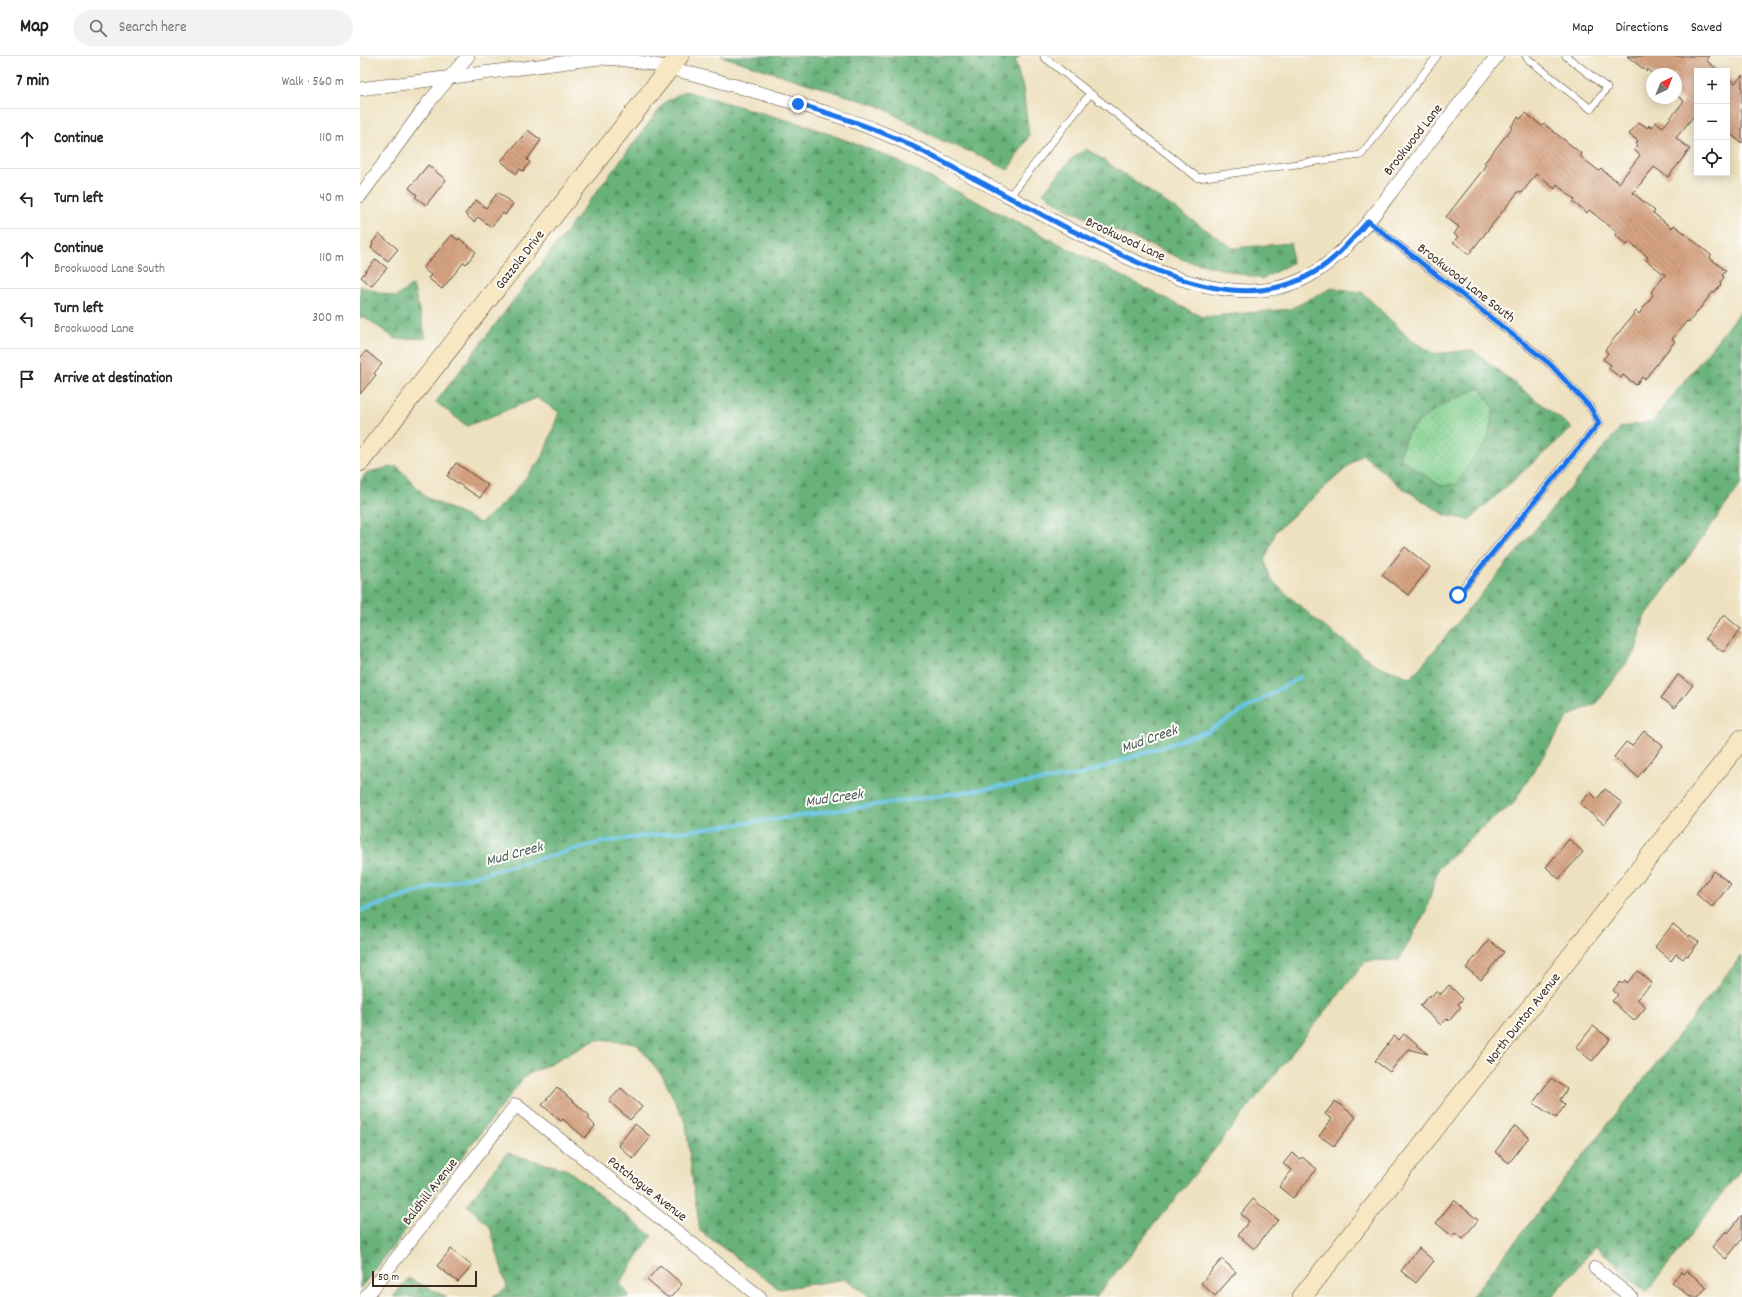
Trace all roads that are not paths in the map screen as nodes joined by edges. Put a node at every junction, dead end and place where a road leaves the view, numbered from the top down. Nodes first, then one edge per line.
1 (468, 56) edge
2 (1437, 56) edge
3 (1497, 56) edge
4 (1526, 56) edge
5 (1566, 56) edge
6 (1044, 57) edge
7 (572, 59) edge
8 (673, 63) edge
9 (450, 78) junction
10 (360, 89) edge
11 (1090, 94) junction
12 (360, 196) edge
13 (1008, 198) junction
14 (1368, 221) junction
15 (360, 462) edge
16 (1458, 595) dead end
17 (1742, 739) edge
18 (516, 1105) joint
19 (1595, 1268) dead end
20 (366, 1297) edge
21 (760, 1297) edge
22 (1302, 1297) edge
23 (1631, 1297) edge

1 - 9 street
2 - 11 lane
3 - 14 street, Brookwood Lane
4 - 5 lane
6 - 11 lane
7 - 8 street, Brookwood Lane
7 - 9 street, Brookwood Lane
8 - 13 street, Brookwood Lane
8 - 15 street, Gazzola Drive
9 - 10 street, Brookwood Lane
9 - 12 street
11 - 13 lane
13 - 14 street, Brookwood Lane
14 - 16 lane, Brookwood Lane South
17 - 22 street, North Dunton Avenue
18 - 20 street, Baldhill Avenue
18 - 21 street, Patchogue Avenue
19 - 23 street

